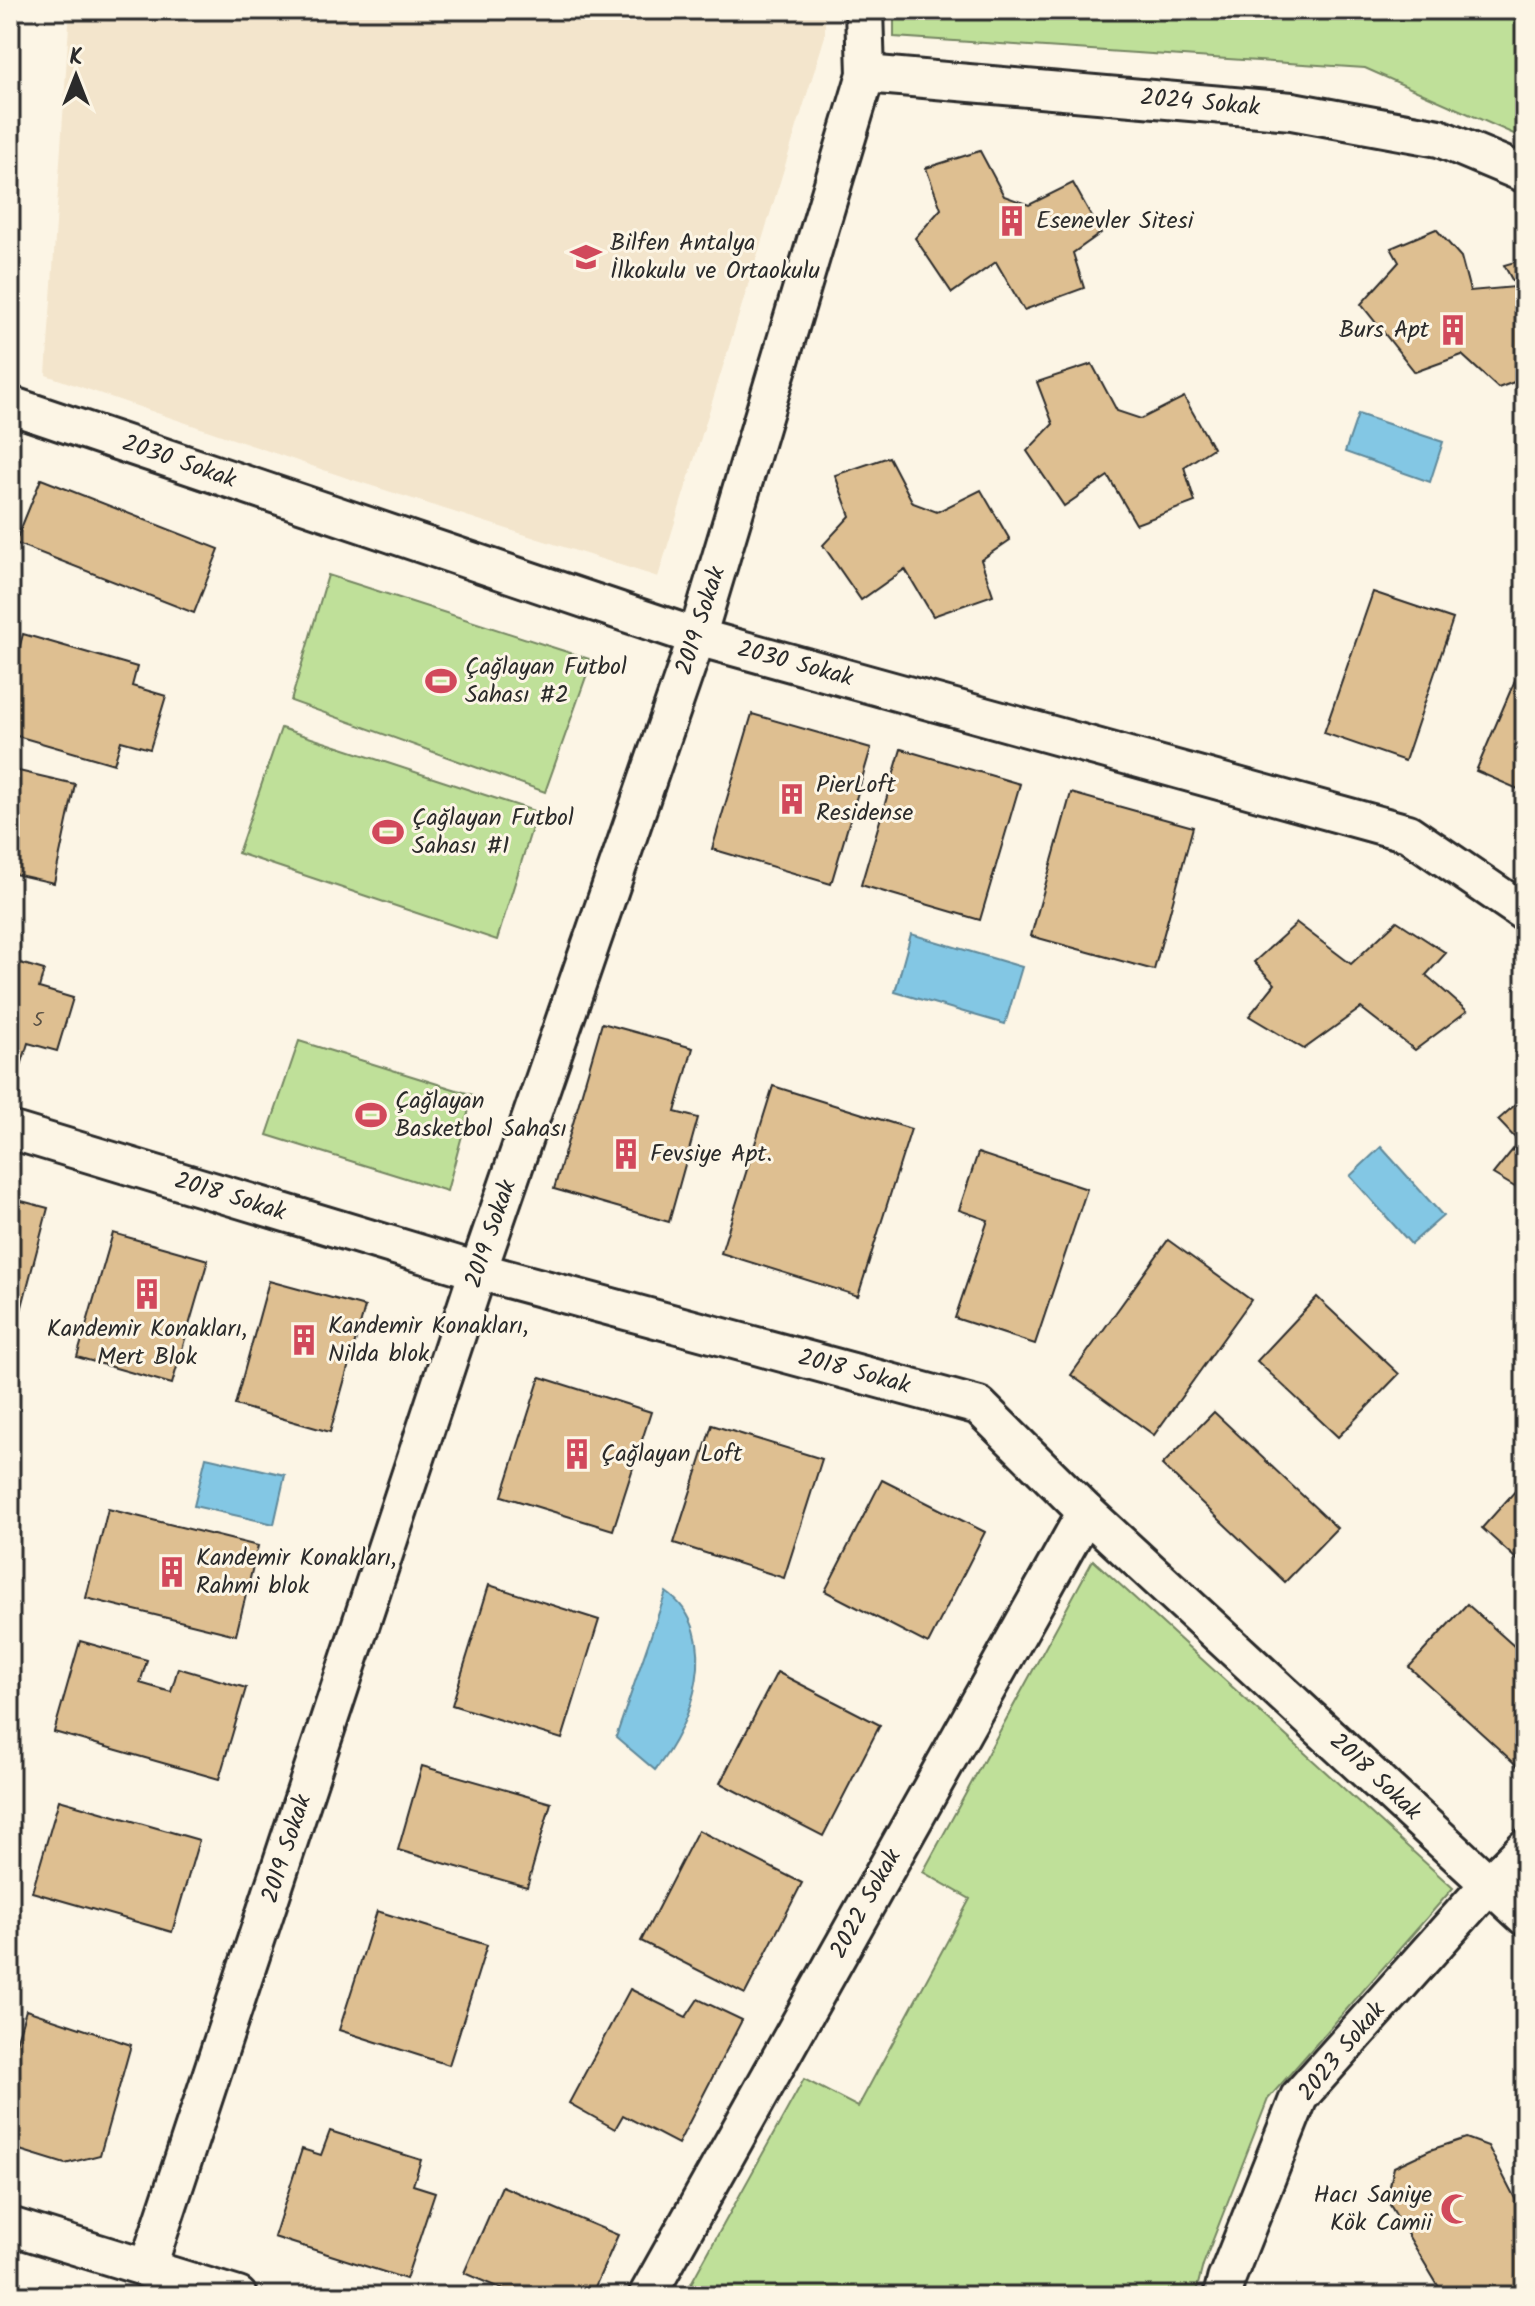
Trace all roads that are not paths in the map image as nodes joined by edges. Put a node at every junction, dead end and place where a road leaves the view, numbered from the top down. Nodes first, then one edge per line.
1 (864, 10) edge
2 (866, 74) junction
3 (1525, 174) edge
4 (10, 405) edge
5 (697, 637) junction
6 (1524, 911) edge
7 (10, 1130) edge
8 (478, 1271) junction
9 (1086, 1512) junction
10 (1525, 1848) edge
11 (1490, 1883) junction
12 (1525, 1917) edge
13 (10, 2226) edge
14 (147, 2269) junction
15 (238, 2296) edge
16 (647, 2296) edge
17 (1222, 2296) edge

1 - 2 street, 2019 Sokak
2 - 3 street, 2024 Sokak
2 - 5 street, 2019 Sokak
4 - 5 street, 2030 Sokak
5 - 6 street, 2030 Sokak
5 - 8 street, 2019 Sokak
7 - 8 street, 2018 Sokak
8 - 9 street, 2018 Sokak
8 - 14 street, 2019 Sokak
9 - 11 street, 2018 Sokak
9 - 16 street, 2022 Sokak
10 - 11 street, 2023 Sokak
11 - 12 street, 2018 Sokak
11 - 17 street, 2023 Sokak
13 - 14 street
14 - 15 street

